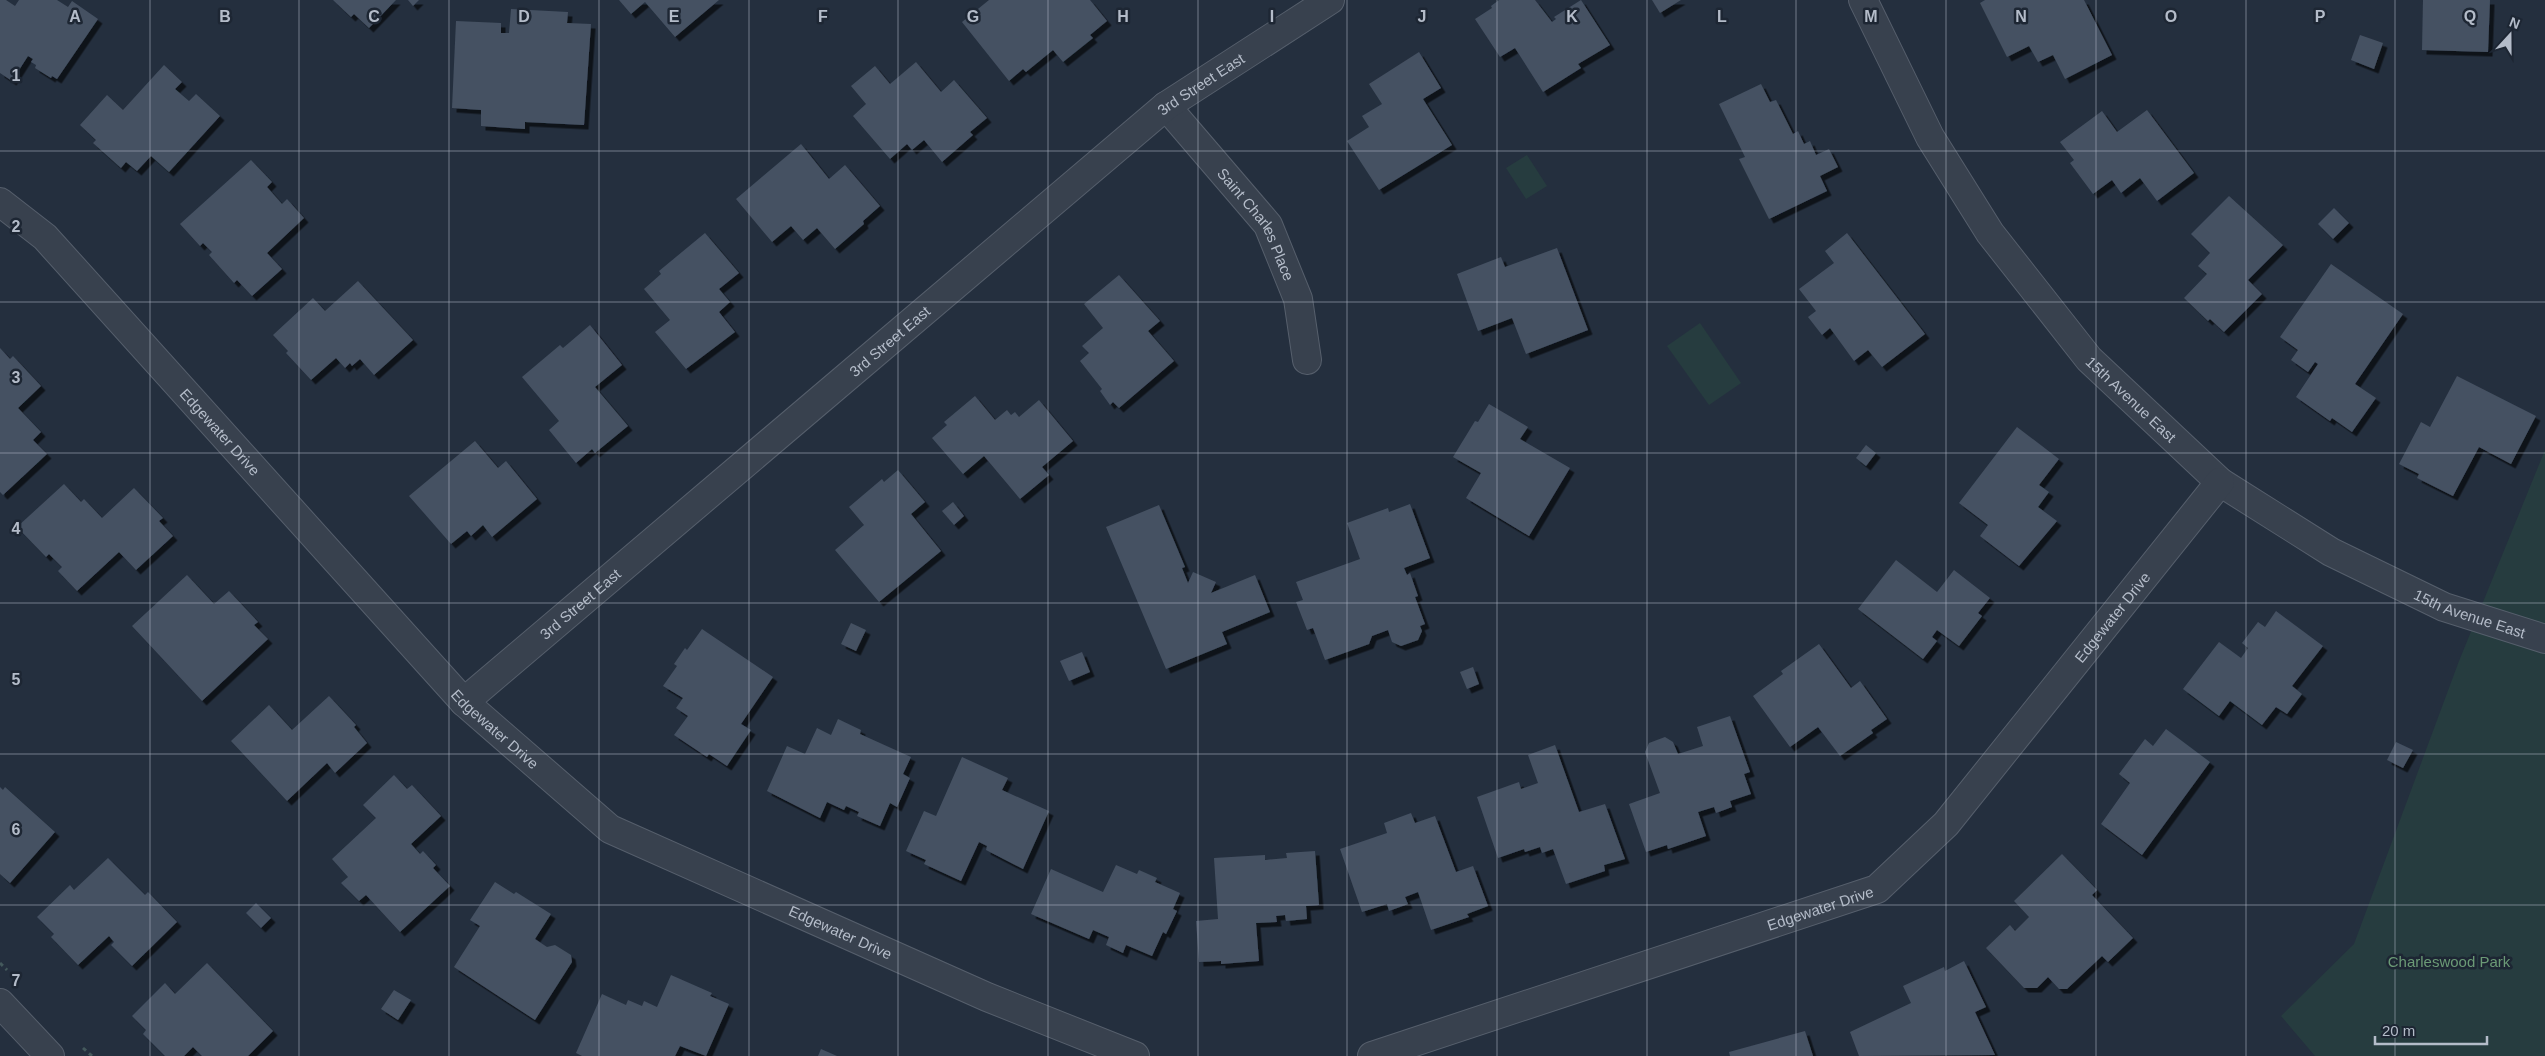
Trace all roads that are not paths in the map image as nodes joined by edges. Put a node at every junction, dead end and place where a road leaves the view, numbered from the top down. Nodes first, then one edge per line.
1 (1330, 0) edge
2 (1863, 0) edge
3 (1166, 106) junction
4 (0, 202) edge
5 (1307, 360) dead end
6 (2220, 482) junction
7 (2545, 639) edge
8 (464, 702) junction
9 (0, 1003) edge
10 (50, 1056) edge
11 (1135, 1056) edge
12 (1372, 1056) edge

1 - 3 street, 3rd Street East
2 - 6 street, 15th Avenue East
3 - 5 street, Saint Charles Place
3 - 8 street, 3rd Street East
4 - 8 street, Edgewater Drive
6 - 7 street, 15th Avenue East
6 - 12 street, Edgewater Drive
8 - 11 street, Edgewater Drive
9 - 10 street

